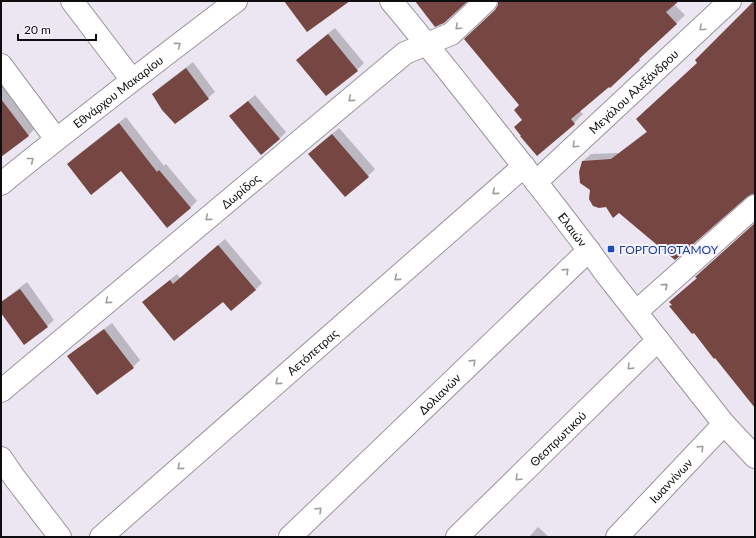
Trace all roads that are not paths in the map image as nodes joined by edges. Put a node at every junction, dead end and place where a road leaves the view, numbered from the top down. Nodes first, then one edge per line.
1 (72, 1) edge
2 (236, 1) edge
3 (391, 1) edge
4 (486, 1) edge
5 (730, 1) edge
6 (427, 44) junction
7 (1, 65) edge
8 (132, 80) junction
9 (56, 139) junction
10 (530, 174) junction
11 (1, 184) edge
12 (755, 206) edge
13 (589, 250) junction
14 (636, 312) junction
15 (658, 340) junction
16 (1, 391) edge
17 (724, 424) junction
18 (752, 448) edge
19 (1, 458) edge
20 (7, 482) edge
21 (60, 537) edge
22 (101, 537) edge
23 (290, 537) edge
24 (458, 537) edge
25 (617, 537) edge

1 - 8 street
8 -> 2 street, Εθνάρχου Μακαρίου
3 - 6 street, Ελαιών
4 -> 6 street, Δωρίδος
5 -> 10 street, Μεγάλου Αλεξάνδρου
6 - 10 street, Ελαιών
6 -> 16 street, Δωρίδος
7 - 9 street
8 - 9 street, Εθνάρχου Μακαρίου
11 -> 9 street, Εθνάρχου Μακαρίου
10 - 13 street, Ελαιών
10 -> 22 street, Αετόπετρας
14 -> 12 street
13 - 14 street, Ελαιών
23 -> 13 street, Δολιανών
14 - 15 street, Ελαιών
15 - 17 street, Ελαιών
15 -> 24 street, Θεσπρωτικού
17 - 18 street, Ελαιών
25 -> 17 street, Ιωαννίνων
19 - 20 street
20 - 21 street

